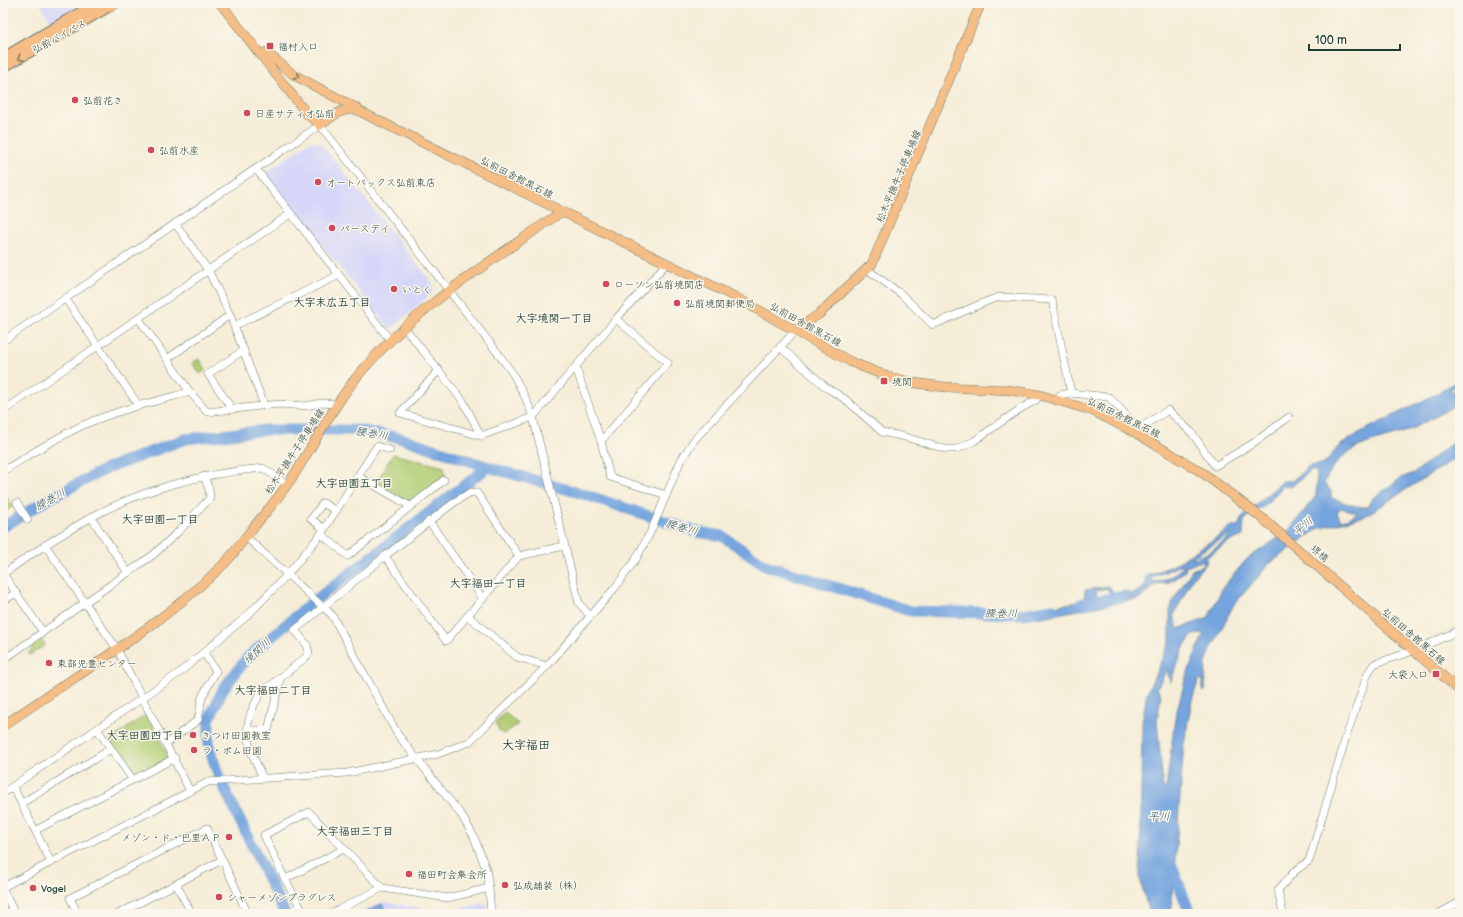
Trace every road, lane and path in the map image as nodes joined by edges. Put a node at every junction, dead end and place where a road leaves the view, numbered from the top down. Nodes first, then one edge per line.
1 (97, 3) edge
2 (114, 3) edge
3 (220, 3) edge
4 (227, 3) edge
5 (981, 3) edge
6 (266, 52) junction
7 (3, 58) edge
8 (3, 67) edge
9 (360, 111) junction
10 (320, 125) junction
11 (256, 169) junction
12 (561, 212) junction
13 (290, 214) junction
14 (175, 223) junction
15 (667, 263) junction
16 (208, 270) junction
17 (868, 270) junction
18 (339, 274) junction
19 (449, 291) junction
20 (66, 298) junction
21 (230, 315) junction
22 (139, 319) junction
23 (616, 319) junction
24 (234, 326) junction
25 (404, 327) junction
26 (796, 330) junction
27 (390, 340) junction
28 (3, 341) edge
29 (97, 347) junction
30 (780, 347) junction
31 (244, 350) junction
32 (167, 359) junction
33 (576, 368) junction
34 (439, 370) junction
35 (190, 392) junction
36 (1071, 393) junction
37 (1040, 395) junction
38 (1056, 399) junction
39 (338, 404) junction
40 (264, 405) junction
41 (139, 406) junction
42 (232, 409) junction
43 (3, 411) edge
44 (533, 417) junction
45 (1289, 417) dead end
46 (1136, 430) junction
47 (481, 436) junction
48 (601, 442) junction
49 (390, 450) dead end
50 (3, 471) edge
51 (204, 476) junction
52 (358, 476) junction
53 (444, 480) dead end
54 (288, 485) junction
55 (666, 495) junction
56 (1234, 496) joint
57 (17, 503) dead end
58 (410, 506) junction
59 (336, 511) junction
60 (91, 517) junction
61 (28, 520) dead end
62 (429, 521) junction
63 (322, 532) junction
64 (246, 537) junction
65 (45, 545) junction
66 (564, 546) junction
67 (385, 556) junction
68 (519, 556) junction
69 (128, 573) junction
70 (3, 574) edge
71 (287, 575) junction
72 (16, 593) junction
73 (483, 599) junction
74 (3, 601) edge
75 (86, 603) junction
76 (323, 606) junction
77 (1371, 614) joint
78 (468, 616) junction
79 (590, 616) junction
80 (1460, 630) edge
81 (44, 632) junction
82 (117, 649) junction
83 (1413, 651) junction
84 (204, 653) junction
85 (3, 660) edge
86 (547, 666) junction
87 (281, 677) junction
88 (1460, 691) edge
89 (142, 697) junction
90 (3, 726) edge
91 (97, 729) junction
92 (248, 730) junction
93 (167, 743) junction
94 (111, 749) junction
95 (175, 758) junction
96 (416, 759) junction
97 (263, 778) junction
98 (133, 780) junction
99 (13, 786) junction
100 (190, 791) junction
101 (3, 793) edge
102 (22, 803) junction
103 (36, 830) junction
104 (344, 849) junction
105 (222, 860) junction
106 (51, 862) junction
107 (284, 879) junction
108 (176, 884) junction
109 (3, 886) edge
110 (382, 888) junction
111 (489, 888) junction
112 (3, 890) edge
113 (1460, 902) edge
114 (7, 907) edge
115 (133, 911) edge
116 (15, 914) edge
117 (78, 914) edge
118 (118, 914) edge
119 (192, 914) edge
120 (248, 914) edge
121 (304, 914) edge
122 (330, 914) edge
123 (491, 914) edge
124 (1283, 914) edge
125 (1438, 914) edge

1 - 7 highway, 弘前バイパス
2 -> 8 highway, 弘前バイパス
3 - 10 main road
4 - 6 main road, 弘前田舎館黒石線
5 - 17 main road, 松木平撫牛子停車場線
6 -> 9 main road, 弘前田舎館黒石線
6 - 10 main road, 弘前田舎館黒石線
9 - 10 main road
9 - 12 main road, 弘前田舎館黒石線
10 - 11 street
10 - 19 street
11 - 13 street
11 - 14 street
12 - 15 main road, 弘前田舎館黒石線
12 - 19 main road, 松木平撫牛子停車場線
13 - 16 street
13 - 18 street
14 - 16 street
14 - 20 street
15 - 23 street
15 - 26 main road, 弘前田舎館黒石線
16 - 21 street
16 - 22 street
17 - 26 main road, 松木平撫牛子停車場線
17 - 36 street
18 - 24 street
18 - 27 street
19 - 25 main road, 松木平撫牛子停車場線
19 - 44 street
20 - 28 street
20 - 29 street
21 - 24 street
21 - 32 street
22 - 29 street
22 - 32 street
23 - 33 street
23 - 48 street
24 - 31 street
25 - 27 main road, 松木平撫牛子停車場線
25 - 34 street
26 - 30 street
26 - 37 main road, 弘前田舎館黒石線
27 - 39 main road, 松木平撫牛子停車場線
29 - 41 street
29 - 43 street
30 - 37 street
30 - 55 street
31 - 40 street
31 - 42 street
32 - 35 street
33 - 44 street
33 - 48 street
34 - 47 street
34 - 47 street
35 - 41 street
35 - 42 street
36 - 38 street
36 - 46 street
37 - 38 main road, 弘前田舎館黒石線
38 - 46 main road, 弘前田舎館黒石線
39 - 40 street
39 - 54 main road, 松木平撫牛子停車場線
40 - 42 street
41 - 50 street
44 - 47 street
44 - 66 street
45 - 46 street
46 - 56 main road, 弘前田舎館黒石線
48 - 55 street
49 - 52 street
51 - 54 street
51 - 60 street
51 - 69 street
52 - 58 street
52 - 59 street
53 - 58 street
54 - 64 main road, 松木平撫牛子停車場線
55 - 79 street
56 - 77 main road, 堺橋
57 - 61 street
58 - 63 street
59 - 63 street
59 - 63 street
60 - 65 street
60 - 69 street
62 - 67 street
62 - 68 street
62 - 73 street
63 - 71 street
64 - 71 street
64 - 82 main road, 松木平撫牛子停車場線
65 - 70 street
65 - 75 street
66 - 68 street
66 - 79 street
67 - 76 street
67 - 78 street
68 - 73 street
69 - 75 street
70 - 72 street
71 - 76 street
71 - 84 street
72 - 74 street
72 - 81 street
73 - 78 street
75 - 81 street
75 - 82 street
76 - 87 street
76 - 96 street
77 - 83 main road, 弘前田舎館黒石線
78 - 86 street
79 - 86 street
80 - 83 street
81 - 85 street
82 - 89 street
82 - 90 main road, 松木平撫牛子停車場線
83 - 88 main road, 弘前田舎館黒石線
83 - 124 street
84 - 89 street
84 - 93 street
86 - 96 street
87 - 92 street
87 - 92 street
89 - 91 street
89 - 93 street
91 - 94 street
91 - 99 street
92 - 97 street
93 - 95 street
94 - 98 street
94 - 102 street
95 - 98 street
95 - 100 street
96 - 97 street
96 - 111 street
97 - 100 street
98 - 103 street
99 - 101 street
99 - 102 street
100 - 106 street
102 - 103 street
103 - 106 street
104 - 107 street
104 - 107 street
104 - 110 street
105 - 108 street
105 - 117 street
105 - 120 street
106 - 109 street
107 - 121 street
108 - 115 street
108 - 119 street
110 - 111 street
110 - 122 street
111 - 123 street
112 - 114 street
113 - 125 street
114 - 116 street
115 - 118 street

